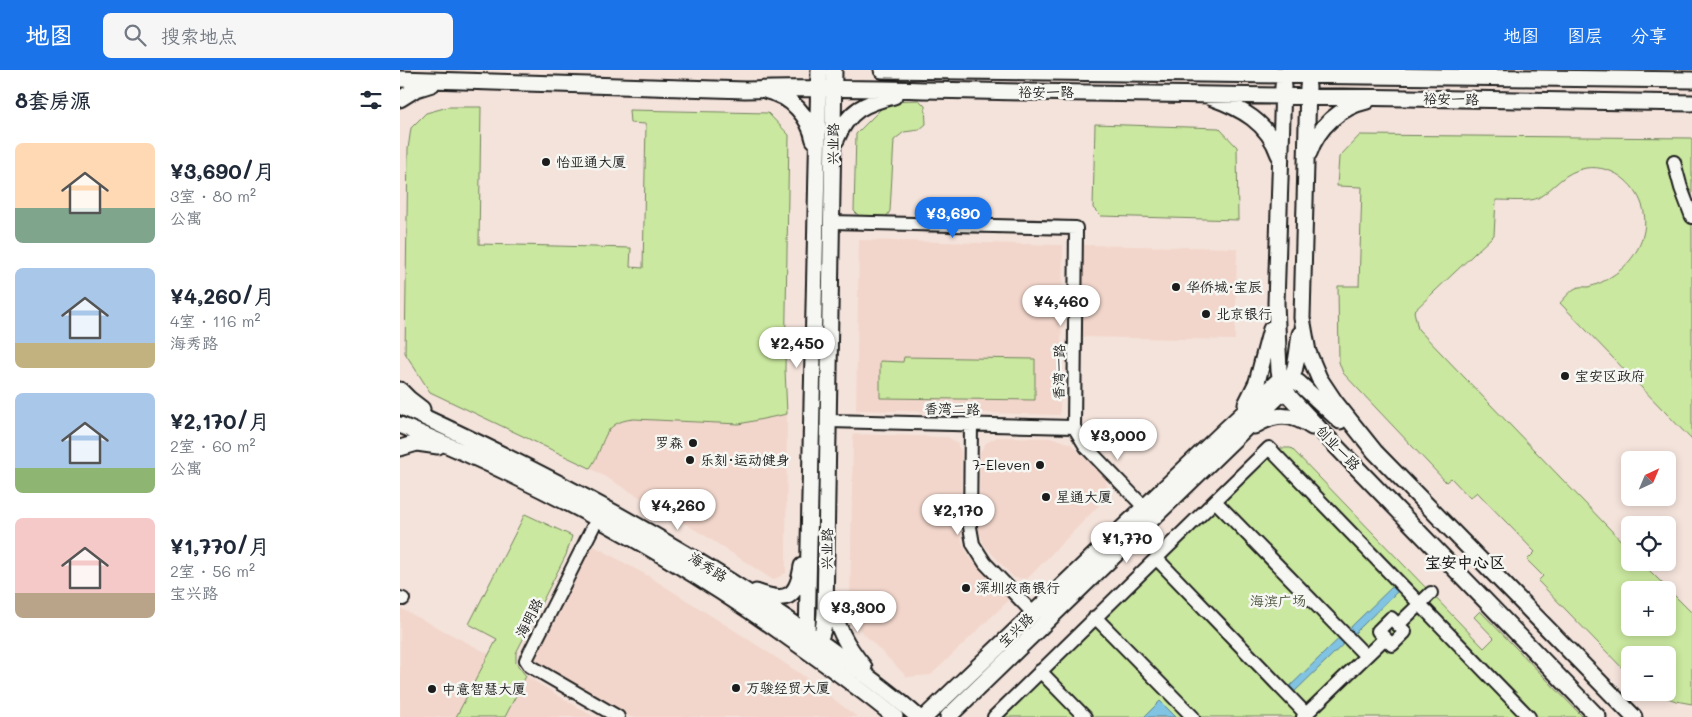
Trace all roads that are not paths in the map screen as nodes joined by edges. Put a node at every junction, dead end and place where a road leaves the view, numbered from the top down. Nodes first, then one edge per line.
1 (818, 70) edge
2 (834, 70) edge
3 (882, 70) edge
4 (915, 70) edge
5 (1221, 70) edge
6 (1367, 70) edge
7 (1283, 72) edge
8 (1308, 72) edge
9 (1206, 74) junction
10 (1386, 75) junction
11 (400, 79) edge
12 (447, 80) junction
13 (1692, 80) edge
14 (818, 88) junction
15 (834, 89) junction
16 (745, 90) junction
17 (914, 91) junction
18 (1199, 93) junction
19 (1283, 95) junction
20 (1308, 96) junction
21 (1383, 98) junction
22 (400, 99) edge
23 (1692, 103) edge
24 (833, 151) junction
25 (817, 152) junction
26 (1306, 159) junction
27 (1281, 162) junction
28 (1674, 162) dead end
29 (1692, 217) edge
30 (832, 222) junction
31 (1276, 303) junction
32 (1302, 318) junction
33 (1286, 382) junction
34 (400, 390) edge
35 (400, 406) edge
36 (829, 422) junction
37 (971, 424) junction
38 (400, 425) edge
39 (1074, 427) junction
40 (1231, 433) junction
41 (464, 435) junction
42 (1328, 438) junction
43 (400, 448) edge
44 (464, 451) junction
45 (1375, 452) junction
46 (1215, 501) junction
47 (1144, 507) junction
48 (596, 519) junction
49 (809, 536) junction
50 (1156, 558) junction
51 (826, 582) junction
52 (736, 584) junction
53 (1431, 593) dead end
54 (1420, 604) junction
55 (1034, 613) junction
56 (1096, 617) junction
57 (813, 637) junction
58 (807, 651) junction
59 (1366, 656) junction
60 (1040, 671) junction
61 (883, 689) junction
62 (1305, 715) edge
63 (618, 717) edge
64 (895, 717) edge
65 (918, 717) edge
66 (925, 717) edge
67 (948, 717) edge
68 (994, 717) edge
69 (1085, 717) edge
70 (1192, 717) edge
71 (1529, 717) edge
72 (1598, 717) edge
73 (1634, 717) edge

1 - 14 main road, 兴业路
2 - 15 main road, 兴业路
3 - 4 main road, 裕安一路
4 - 9 main road, 裕安一路
5 - 9 main road
6 - 10 main road
7 - 8 main road, 裕安一路
7 - 9 main road, 裕安一路
7 - 19 main road
8 - 10 main road, 裕安一路
8 - 20 main road, 创业一路
10 - 13 main road, 裕安一路
11 - 12 main road, 裕安一路
12 - 16 main road, 裕安一路
12 - 22 main road
14 - 15 main road, 裕安一路
14 - 16 main road, 裕安一路
14 - 25 main road, 兴业路
15 - 17 main road, 裕安一路
15 - 24 main road, 兴业路
16 - 25 main road
17 - 18 main road, 裕安一路
17 - 24 main road
18 - 19 main road, 裕安一路
18 - 27 main road
19 - 20 main road, 裕安一路
19 - 27 main road
20 - 21 main road, 裕安一路
20 - 26 main road, 创业一路
21 - 23 main road, 裕安一路
21 - 26 main road
24 - 30 main road, 兴业路
25 - 49 main road, 兴业路
26 - 32 main road, 创业一路
27 - 31 main road
28 - 29 street
30 - 36 main road, 兴业路
30 - 39 street, 香湾一路
31 - 33 main road
31 - 40 main road
32 - 33 main road
32 - 45 main road, 创业一路
33 - 40 main road, 宝兴路
33 - 42 main road, 创业一路
33 - 45 main road
34 - 41 main road
35 - 41 main road, 海秀路
36 - 37 street, 香湾二路
36 - 51 main road, 兴业路
37 - 39 street, 香湾二路
37 - 55 street
38 - 44 main road, 海秀路
39 - 47 street
40 - 42 main road
40 - 47 main road, 宝兴路
40 - 67 main road, 宝兴路
41 - 52 main road, 海秀路
42 - 72 main road, 创业一路
43 - 44 main road
44 - 48 main road, 海秀路
45 - 73 main road, 创业一路
46 - 50 street
46 - 54 street
46 - 59 street
47 - 55 main road, 宝兴路
48 - 58 main road, 海秀路
48 - 63 street, 海明路
49 - 52 main road
49 - 57 main road, 兴业路
50 - 56 street
50 - 62 street
51 - 57 main road, 兴业路
51 - 61 main road
52 - 57 main road, 海秀路
53 - 54 street
54 - 59 street
54 - 71 street
55 - 66 main road, 宝兴路
56 - 60 street
56 - 70 street
57 - 58 main road
57 - 61 main road, 海秀路
58 - 64 main road, 海秀路
59 - 62 street
60 - 68 street
60 - 69 street
61 - 65 main road, 海秀路

